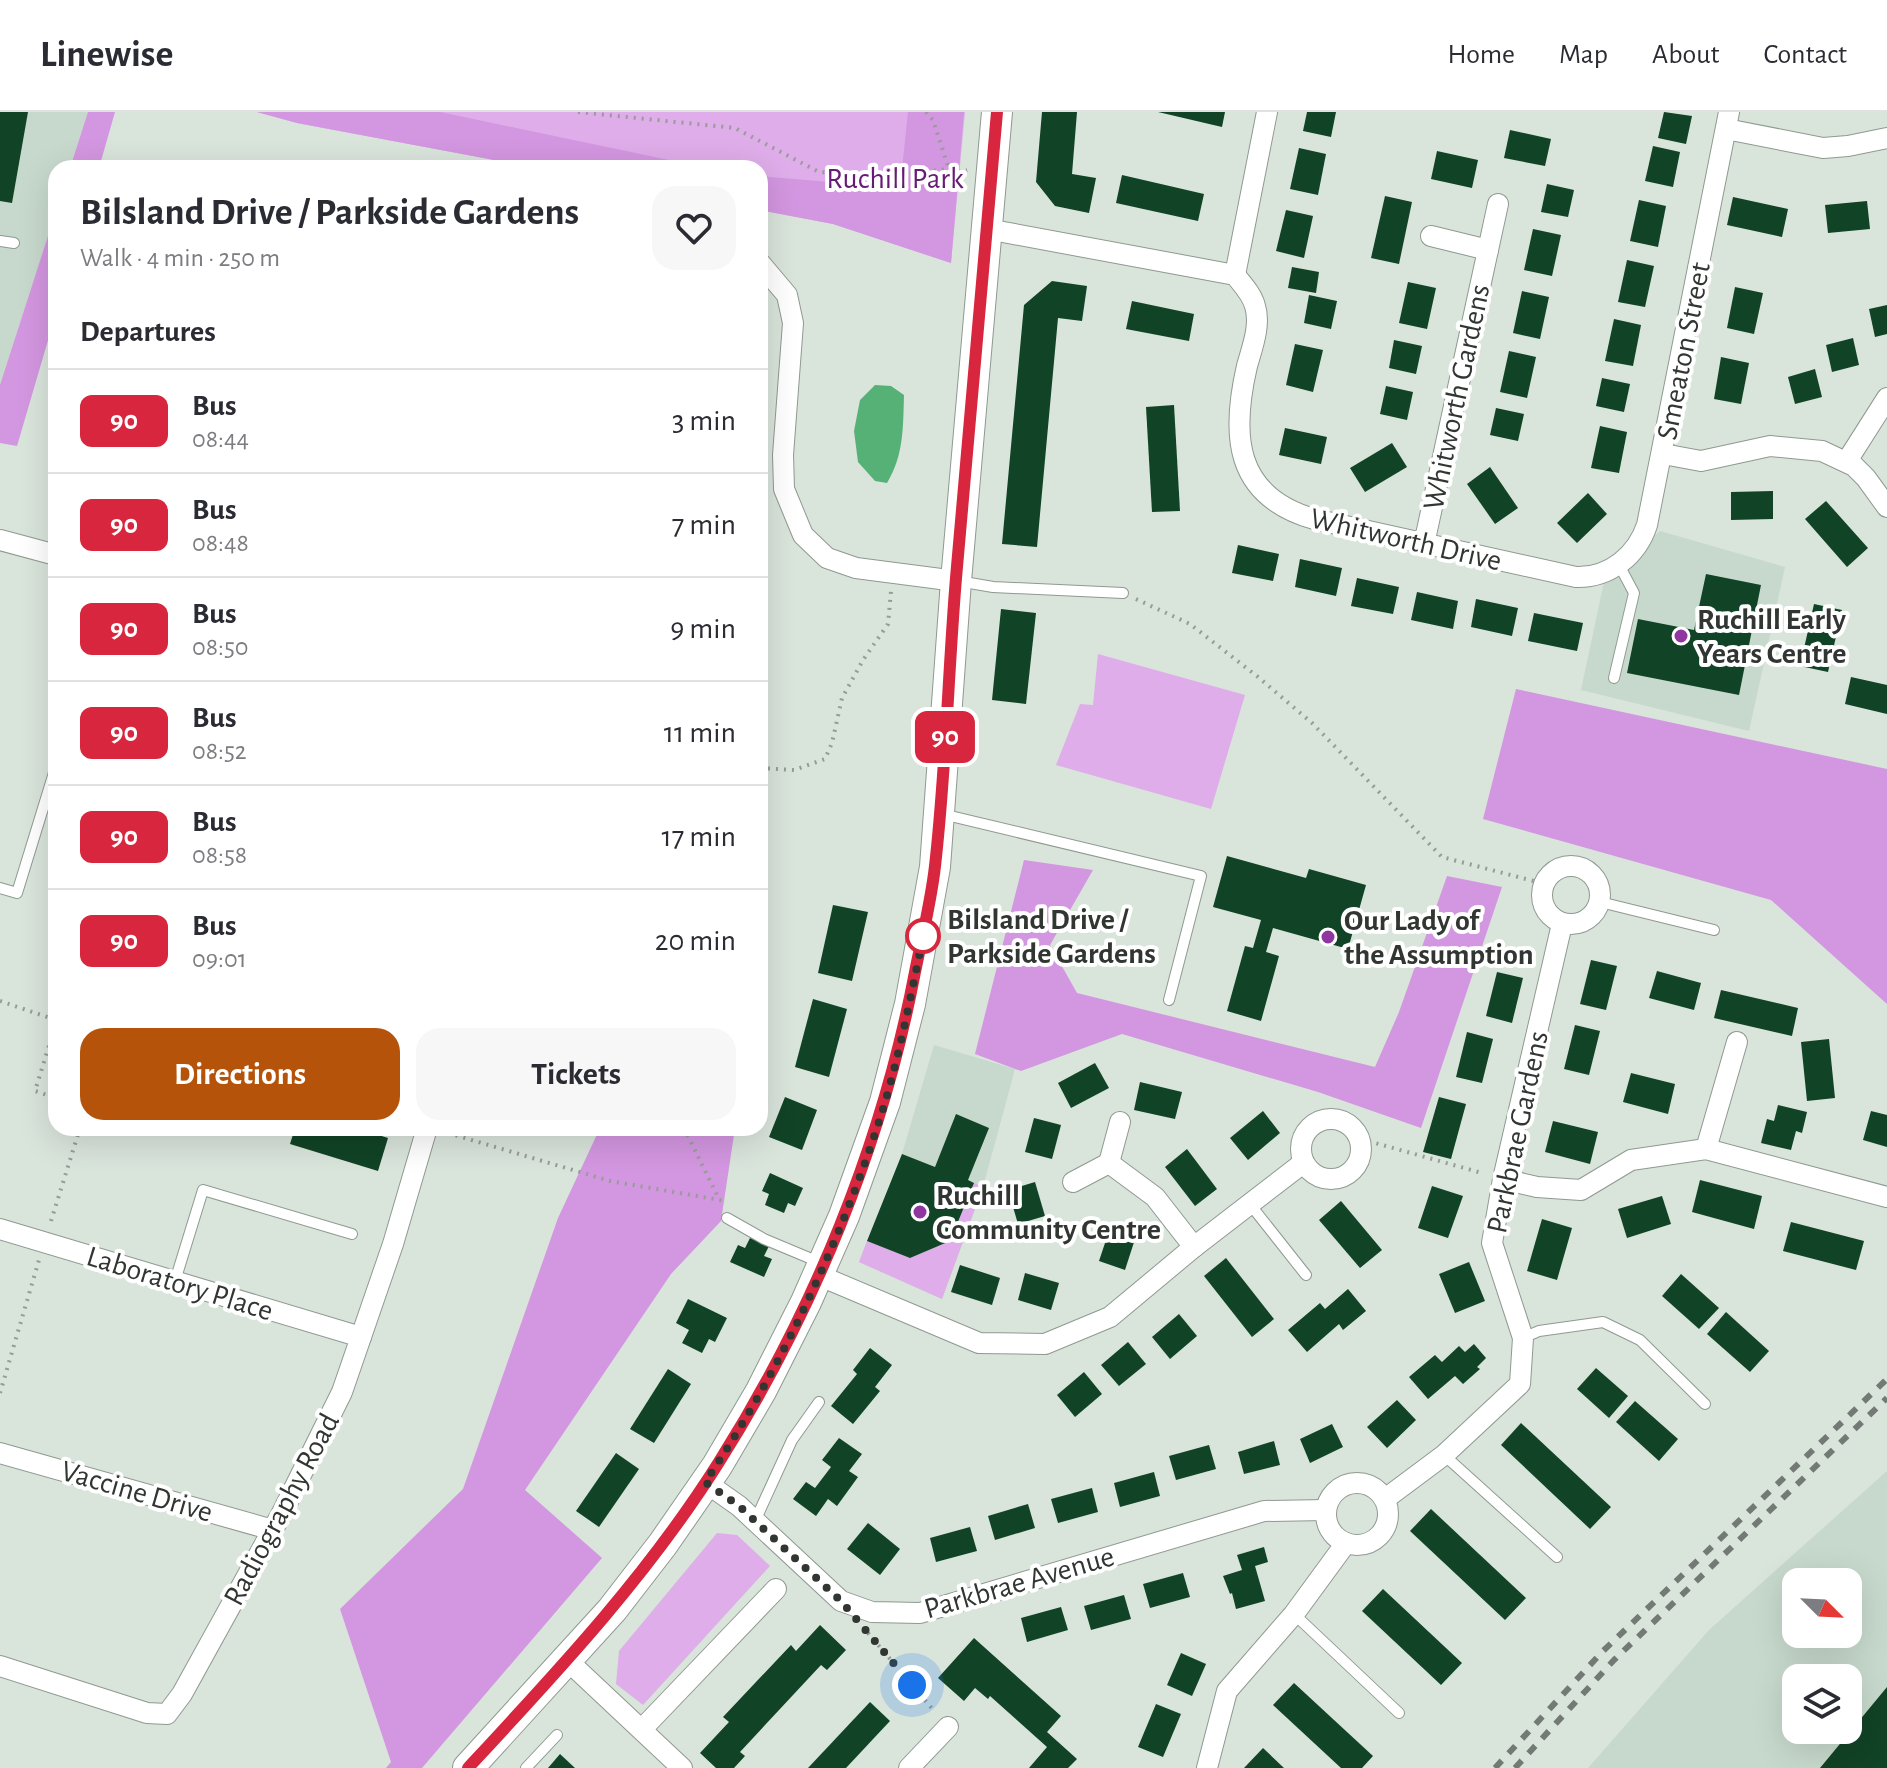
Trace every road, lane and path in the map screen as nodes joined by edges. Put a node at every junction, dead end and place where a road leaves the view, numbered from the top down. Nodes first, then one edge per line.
1 (578, 112) edge
2 (926, 112) edge
3 (997, 112) edge
4 (1267, 112) edge
5 (1728, 121) edge
6 (1887, 138) edge
7 (993, 159) junction
8 (949, 169) junction
9 (1498, 204) dead end
10 (987, 229) junction
11 (1431, 236) dead end
12 (0, 241) edge
13 (14, 243) dead end
14 (1488, 250) junction
15 (768, 272) edge
16 (1235, 275) junction
17 (1887, 398) edge
18 (1663, 454) junction
19 (1847, 461) junction
20 (1887, 507) edge
21 (0, 540) edge
22 (1424, 544) junction
23 (48, 553) edge
24 (1612, 568) junction
25 (893, 573) junction
26 (956, 581) junction
27 (1123, 593) joint
28 (1614, 678) dead end
29 (768, 768) edge
30 (48, 792) edge
31 (940, 813) junction
32 (1545, 884) junction
33 (0, 888) edge
34 (1600, 902) junction
35 (1562, 924) junction
36 (1714, 930) dead end
37 (1169, 1000) dead end
38 (0, 1001) edge
39 (48, 1018) edge
40 (1737, 1042) dead end
41 (48, 1048) edge
42 (48, 1095) edge
43 (1120, 1122) dead end
44 (434, 1136) edge
45 (456, 1136) edge
46 (688, 1136) edge
47 (1361, 1139) junction
48 (1706, 1149) junction
49 (1109, 1163) junction
50 (1303, 1163) junction
51 (1503, 1179) junction
52 (1073, 1182) dead end
53 (1887, 1197) edge
54 (719, 1198) junction
55 (729, 1203) dead end
56 (1249, 1203) junction
57 (727, 1218) joint
58 (0, 1229) edge
59 (352, 1234) dead end
60 (1194, 1247) junction
61 (821, 1269) junction
62 (1306, 1275) dead end
63 (175, 1281) junction
64 (361, 1337) junction
65 (1523, 1338) junction
66 (819, 1402) dead end
67 (1705, 1404) dead end
68 (0, 1453) edge
69 (1444, 1455) junction
70 (705, 1482) junction
71 (1385, 1499) junction
72 (1326, 1510) junction
73 (755, 1521) junction
74 (273, 1530) junction
75 (1346, 1543) junction
76 (1557, 1557) dead end
77 (776, 1589) dead end
78 (841, 1601) junction
79 (1294, 1614) junction
80 (568, 1661) junction
81 (0, 1666) edge
82 (1399, 1713) dead end
83 (948, 1727) joint
84 (642, 1729) junction
85 (557, 1735) dead end
86 (673, 1765) edge
87 (468, 1768) edge
88 (526, 1768) edge
89 (909, 1768) edge
90 (1207, 1768) edge

1 - 8 path
2 - 8 path
3 - 7 main road
4 - 16 street
5 - 6 street
5 - 18 street, Smeaton Street
7 - 8 path
7 - 10 main road
9 - 14 street, Whitworth Gardens
10 - 16 street
10 - 26 main road
11 - 14 street, Whitworth Gardens
12 - 13 lane
14 - 22 street, Whitworth Gardens
15 - 25 street
16 - 22 street, Whitworth Drive
17 - 19 street
18 - 19 street
18 - 24 street, Smeaton Street
19 - 20 street
21 - 23 street
22 - 24 street, Whitworth Drive
24 - 28 lane
25 - 26 street
25 - 29 path
26 - 27 lane
26 - 31 main road
27 - 32 path
30 - 33 lane
31 - 37 lane
31 - 61 main road
32 - 34 street
32 - 35 street
34 - 35 street
34 - 36 lane
35 - 51 street, Parkbrae Gardens
38 - 39 path
40 - 48 street
41 - 42 path
43 - 49 street
44 - 64 street, Radiography Road
45 - 54 path
46 - 54 path
47 - 50 street
47 - 50 street
47 - 51 path
48 - 51 street
48 - 53 street
49 - 52 street
49 - 60 street
50 - 56 street
51 - 65 street, Parkbrae Gardens
54 - 55 path
54 - 57 path
56 - 60 street
56 - 62 lane
57 - 61 lane
58 - 63 street, Laboratory Place
59 - 63 lane
60 - 61 street
61 - 70 main road
63 - 64 street, Laboratory Place
64 - 74 street, Radiography Road
65 - 67 lane
65 - 69 street
66 - 73 lane
68 - 74 street, Vaccine Drive
69 - 71 street
69 - 76 lane
70 - 73 street, Parkbrae Avenue
70 - 80 main road
71 - 72 street
71 - 75 street
72 - 75 street
72 - 78 street, Parkbrae Avenue
73 - 78 street, Parkbrae Avenue
74 - 81 street, Radiography Road
75 - 79 street
77 - 84 street
78 - 83 path
79 - 82 lane
79 - 90 street
80 - 84 street
80 - 87 main road
83 - 89 street
84 - 86 street
85 - 88 lane

